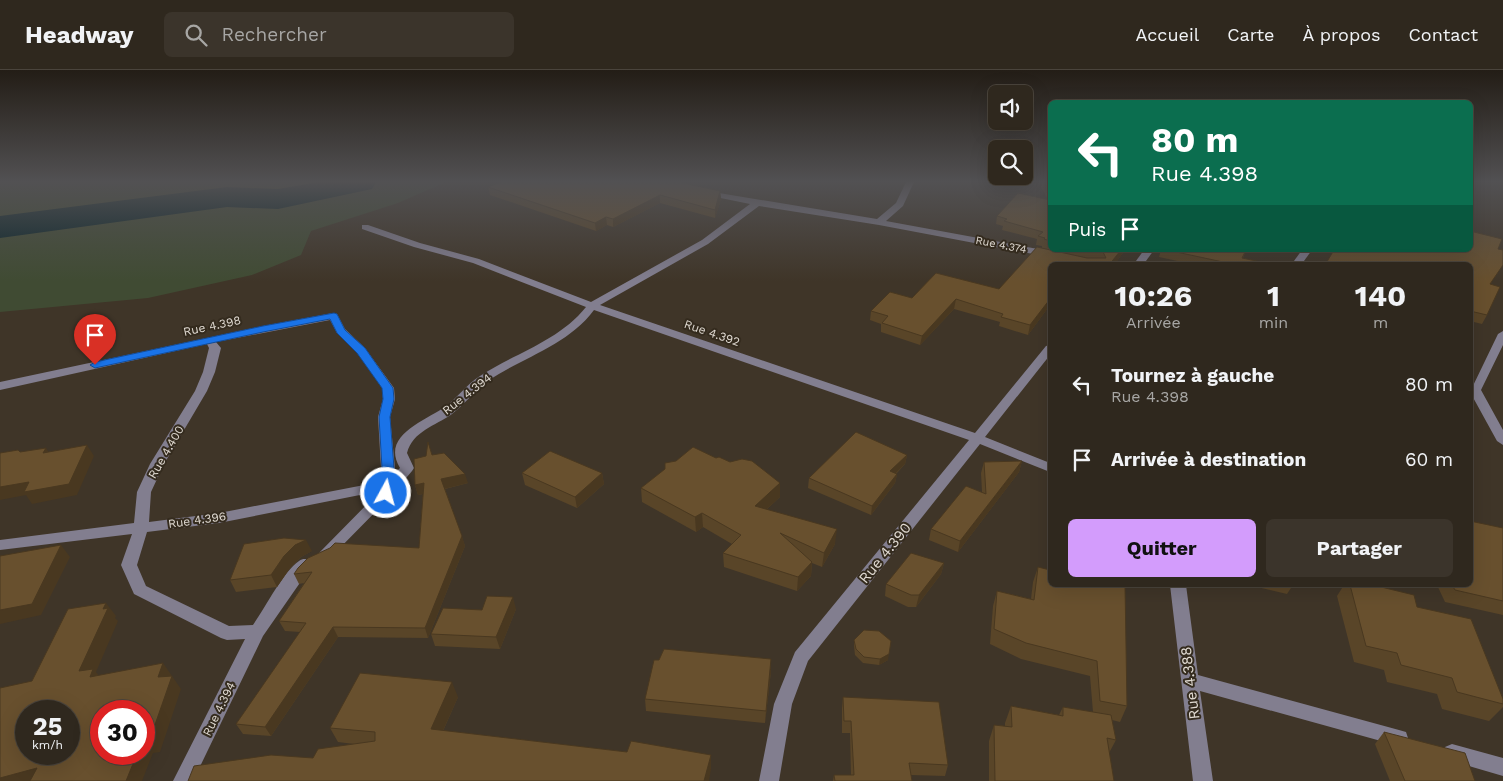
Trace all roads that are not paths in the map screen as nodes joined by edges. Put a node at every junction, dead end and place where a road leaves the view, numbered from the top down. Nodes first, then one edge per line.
1 (741, 215) edge
2 (835, 215) edge
3 (887, 215) edge
4 (879, 222) junction
5 (365, 228) dead end
6 (1055, 255) edge
7 (592, 306) junction
8 (1503, 334) edge
9 (210, 340) junction
10 (1048, 350) edge
11 (0, 386) edge
12 (1473, 388) edge
13 (1473, 392) edge
14 (977, 438) junction
15 (1503, 441) edge
16 (1048, 467) edge
17 (393, 484) junction
18 (141, 528) junction
19 (0, 545) edge
20 (1178, 587) edge
21 (257, 632) junction
22 (1189, 680) junction
23 (1418, 743) edge
24 (1436, 749) edge
25 (1503, 767) edge
26 (183, 781) edge
27 (769, 781) edge
28 (1203, 781) edge

1 - 7 street, Rue 4.394
2 - 4 street, Rue 4.374
3 - 4 street
4 - 6 street, Rue 4.374
5 - 7 street, Rue 4.392
7 - 14 street, Rue 4.392
7 - 17 street, Rue 4.394
8 - 12 street
9 - 11 street, Rue 4.398
9 - 17 street, Rue 4.398
9 - 18 street, Rue 4.400
10 - 14 street, Rue 4.390
13 - 15 street
14 - 16 street, Rue 4.392
14 - 27 street, Rue 4.390
17 - 18 street, Rue 4.396
17 - 21 street, Rue 4.394
18 - 19 street, Rue 4.396
18 - 21 street, Rue 4.400
20 - 22 street, Rue 4.388
21 - 26 street, Rue 4.394
22 - 23 street
22 - 28 street, Rue 4.388
24 - 25 street

